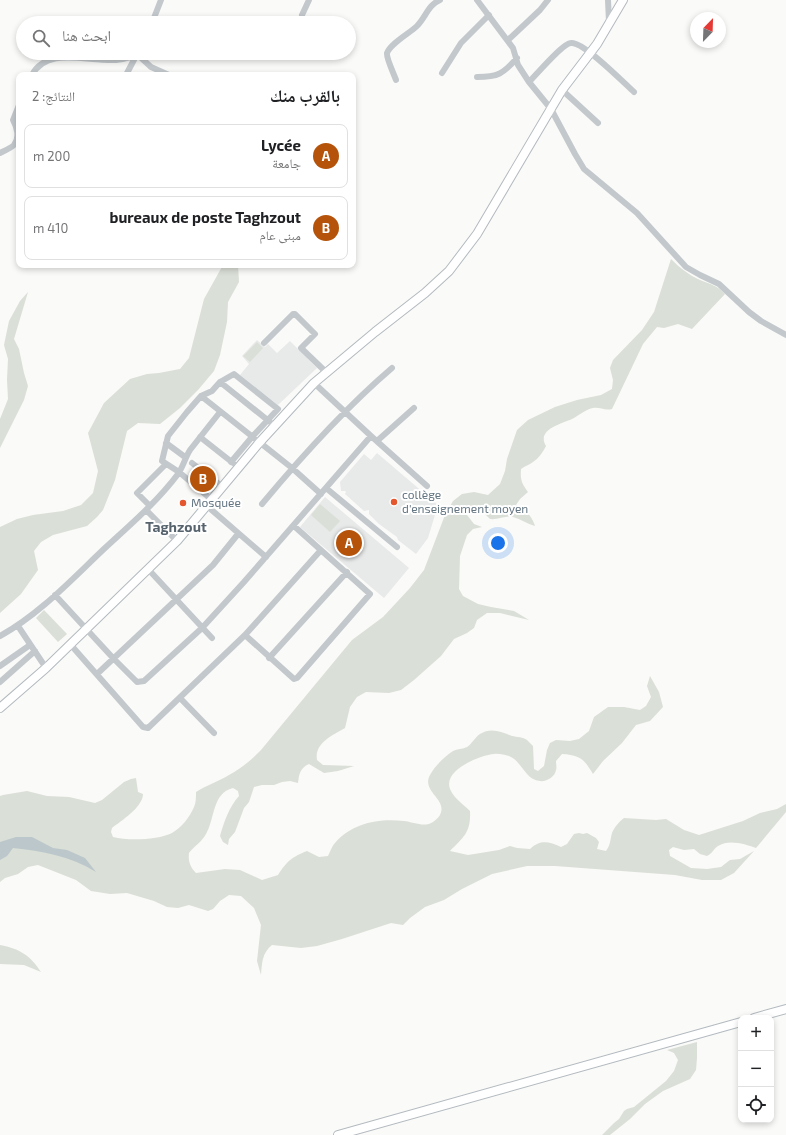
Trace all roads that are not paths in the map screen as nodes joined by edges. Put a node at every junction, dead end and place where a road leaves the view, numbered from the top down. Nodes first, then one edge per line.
1 (161, 0) edge
2 (309, 0) edge
3 (440, 0) edge
4 (477, 0) edge
5 (548, 0) edge
6 (608, 0) edge
7 (623, 0) edge
8 (302, 15) dead end
9 (489, 15) junction
10 (155, 16) edge
11 (609, 22) junction
12 (508, 40) junction
13 (591, 52) junction
14 (517, 58) junction
15 (50, 60) edge
16 (135, 60) edge
17 (144, 60) edge
18 (35, 72) edge
19 (128, 72) edge
20 (164, 72) edge
21 (442, 73) dead end
22 (477, 77) dead end
23 (396, 80) dead end
24 (529, 82) junction
25 (562, 90) junction
26 (634, 92) dead end
27 (551, 109) junction
28 (16, 112) edge
29 (598, 124) dead end
30 (16, 125) edge
31 (16, 142) edge
32 (0, 153) edge
33 (786, 335) edge
34 (264, 343) dead end
35 (392, 368) dead end
36 (326, 372) junction
37 (220, 382) junction
38 (314, 383) junction
39 (201, 396) junction
40 (414, 408) dead end
41 (220, 412) junction
42 (345, 412) junction
43 (268, 420) junction
44 (275, 426) junction
45 (371, 436) junction
46 (200, 437) junction
47 (252, 437) junction
48 (377, 441) junction
49 (166, 443) junction
50 (259, 443) junction
51 (185, 457) junction
52 (231, 462) junction
53 (192, 463) dead end
54 (166, 464) junction
55 (239, 468) junction
56 (292, 468) junction
57 (179, 472) junction
58 (427, 486) dead end
59 (223, 487) junction
60 (326, 488) junction
61 (320, 494) junction
62 (212, 500) junction
63 (262, 504) dead end
64 (207, 506) junction
65 (148, 508) junction
66 (294, 526) junction
67 (238, 534) junction
68 (177, 541) junction
69 (397, 547) dead end
70 (321, 550) junction
71 (266, 557) junction
72 (148, 569) junction
73 (347, 572) junction
74 (55, 595) junction
75 (176, 600) junction
76 (18, 626) junction
77 (202, 628) junction
78 (87, 629) junction
79 (244, 635) junction
80 (0, 636) edge
81 (212, 638) dead end
82 (70, 644) junction
83 (30, 645) junction
84 (35, 651) junction
85 (113, 658) junction
86 (269, 658) junction
87 (0, 666) edge
88 (46, 668) junction
89 (97, 674) junction
90 (0, 682) edge
91 (180, 698) junction
92 (0, 708) edge
93 (214, 733) dead end
94 (786, 1009) edge
95 (765, 1015) edge
96 (738, 1023) edge
97 (338, 1135) edge

1 - 10 street
2 - 8 street
3 - 23 street
4 - 9 street
5 - 12 street
6 - 11 street
7 - 11 main road
9 - 12 street
9 - 21 street
11 - 13 main road
12 - 14 street
13 - 24 street
13 - 25 main road
13 - 26 street
14 - 22 street
14 - 24 street
15 - 18 street
16 - 19 street
17 - 20 street
24 - 27 street
25 - 27 main road
25 - 29 street
27 - 33 street
27 - 36 main road
28 - 30 street
31 - 32 street
34 - 36 street
35 - 42 street
36 - 38 main road
37 - 39 street
37 - 43 street
37 - 43 street
38 - 42 street
38 - 44 main road
39 - 41 street
39 - 49 street
40 - 48 street
41 - 46 street
41 - 47 street
42 - 45 street
42 - 56 street
43 - 44 street
43 - 47 street
44 - 50 main road
45 - 48 street
45 - 60 street
46 - 51 street
46 - 52 street
47 - 50 street
47 - 52 street
48 - 58 street
49 - 51 street
49 - 54 street
50 - 55 main road
50 - 56 street
51 - 57 street
52 - 55 street
53 - 59 street
54 - 57 street
54 - 65 street
55 - 59 main road
56 - 61 street
56 - 63 street
57 - 62 street
57 - 65 street
59 - 62 main road
60 - 61 street
60 - 69 street
61 - 66 street
62 - 64 main road
64 - 67 street
64 - 68 main road
65 - 68 street
65 - 74 street
66 - 70 street
66 - 71 street
67 - 71 street
67 - 75 street
68 - 72 main road
70 - 73 street
70 - 79 street
71 - 77 street
72 - 75 street
72 - 78 main road
73 - 86 street
73 - 86 street
74 - 76 street
74 - 78 street
75 - 77 street
75 - 85 street
76 - 80 street
76 - 83 street
77 - 81 street
77 - 85 street
78 - 82 main road
78 - 85 street
79 - 86 street
79 - 91 street
82 - 88 main road
82 - 89 street
83 - 84 street
83 - 87 street
84 - 88 street
84 - 90 street
85 - 89 street
88 - 92 main road
89 - 91 street
91 - 93 street
94 - 95 main road
96 - 97 main road

